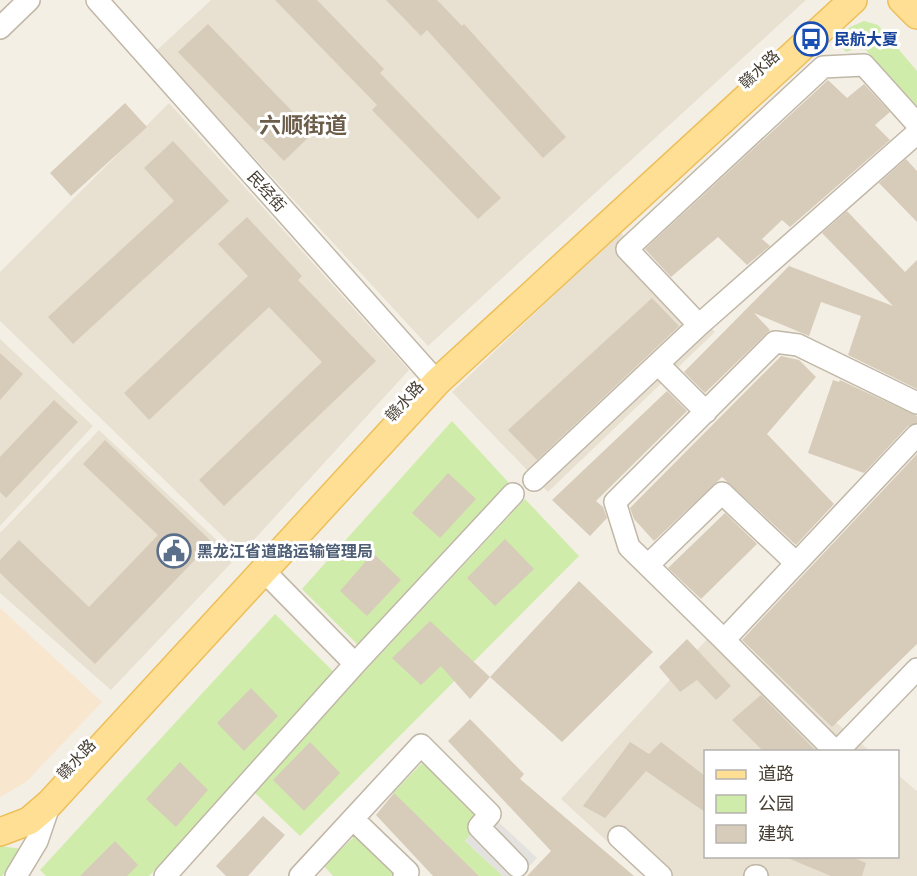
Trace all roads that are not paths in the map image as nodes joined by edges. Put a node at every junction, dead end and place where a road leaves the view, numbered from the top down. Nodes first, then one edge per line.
1 (29, 0) edge
2 (97, 0) edge
3 (832, 0) edge
4 (854, 0) edge
5 (902, 0) edge
6 (917, 15) edge
7 (0, 27) edge
8 (917, 124) edge
9 (917, 133) edge
10 (699, 325) junction
11 (658, 364) junction
12 (433, 378) junction
13 (917, 403) edge
14 (706, 412) junction
15 (917, 435) edge
16 (534, 480) dead end
17 (513, 494) dead end
18 (796, 563) junction
19 (648, 566) junction
20 (265, 572) junction
21 (724, 640) junction
22 (355, 664) junction
23 (917, 669) edge
24 (835, 750) edge
25 (839, 750) edge
26 (50, 803) junction
27 (352, 819) junction
28 (0, 822) edge
29 (0, 831) edge
30 (619, 837) dead end
31 (517, 866) dead end
32 (16, 876) edge
33 (165, 876) edge
34 (300, 876) edge
35 (404, 876) edge
36 (661, 876) edge

1 - 7 street
2 - 12 street, 民经街
3 - 12 main road, 赣水路
4 - 12 main road, 赣水路
5 - 6 main road
8 - 10 street
9 - 10 street
10 - 11 street
11 - 14 street
11 - 16 street
12 - 20 main road, 赣水路
12 - 28 main road, 赣水路
13 - 14 street
14 - 19 street
15 - 18 street
17 - 22 street
18 - 19 street
18 - 21 street
19 - 21 street
20 - 22 street
20 - 26 main road, 赣水路
21 - 24 street
22 - 33 street
23 - 25 street
26 - 29 main road, 赣水路
26 - 32 street, 赣水路
27 - 31 street
27 - 34 street
27 - 35 street
30 - 36 street

